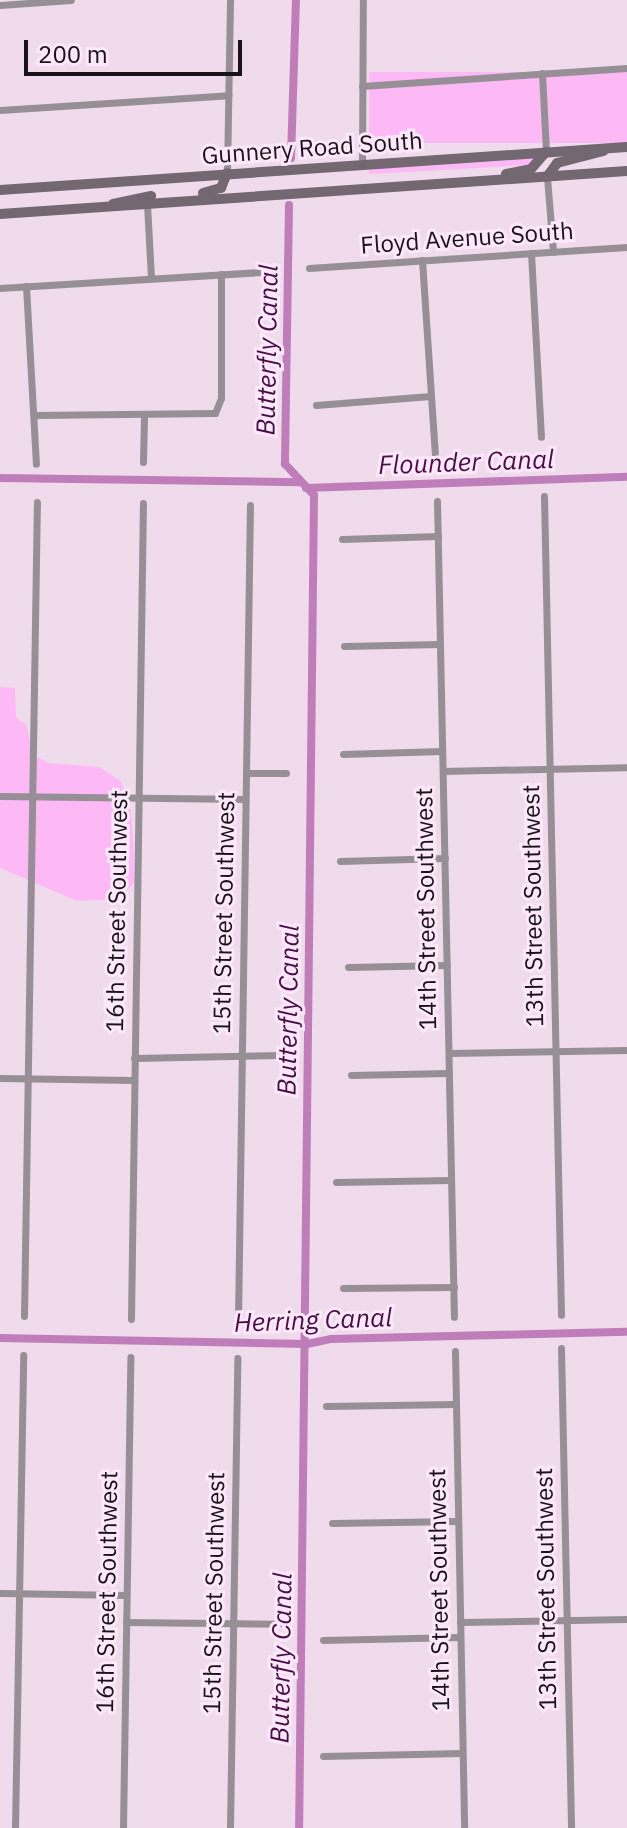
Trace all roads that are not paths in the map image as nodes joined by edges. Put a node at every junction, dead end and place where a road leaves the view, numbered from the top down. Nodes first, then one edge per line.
1 (71, 0) edge
2 (230, 0) edge
3 (363, 0) edge
4 (0, 5) edge
5 (627, 68) edge
6 (542, 73) junction
7 (362, 86) junction
8 (229, 95) junction
9 (0, 110) edge
10 (627, 147) edge
11 (606, 148) junction
12 (546, 152) junction
13 (362, 164) junction
14 (627, 171) edge
15 (227, 173) junction
16 (547, 177) junction
17 (493, 181) junction
18 (4, 191) edge
19 (147, 204) junction
20 (107, 207) junction
21 (0, 214) edge
22 (627, 247) edge
23 (553, 252) junction
24 (531, 253) junction
25 (422, 260) junction
26 (309, 268) dead end
27 (265, 272) dead end
28 (221, 274) junction
29 (151, 278) junction
30 (26, 286) junction
31 (0, 288) edge
32 (431, 396) junction
33 (316, 405) dead end
34 (34, 415) junction
35 (144, 417) junction
36 (541, 437) dead end
37 (435, 454) dead end
38 (143, 462) dead end
39 (36, 464) dead end
40 (544, 496) dead end
41 (437, 501) dead end
42 (37, 502) dead end
43 (143, 503) dead end
44 (250, 505) dead end
45 (438, 536) junction
46 (342, 539) dead end
47 (440, 644) junction
48 (344, 646) dead end
49 (442, 751) junction
50 (343, 754) dead end
51 (627, 767) edge
52 (551, 769) junction
53 (443, 771) junction
54 (246, 773) junction
55 (286, 773) dead end
56 (0, 796) edge
57 (31, 796) junction
58 (139, 797) junction
59 (245, 799) junction
60 (445, 858) junction
61 (340, 861) dead end
62 (447, 965) junction
63 (348, 967) dead end
64 (627, 1050) edge
65 (556, 1051) junction
66 (449, 1053) junction
67 (242, 1055) junction
68 (281, 1055) dead end
69 (134, 1058) junction
70 (449, 1073) junction
71 (351, 1075) dead end
72 (0, 1078) edge
73 (27, 1078) junction
74 (134, 1080) junction
75 (451, 1180) junction
76 (336, 1182) dead end
77 (454, 1287) junction
78 (343, 1288) dead end
79 (561, 1315) dead end
80 (24, 1316) dead end
81 (454, 1317) dead end
82 (131, 1319) dead end
83 (238, 1321) dead end
84 (561, 1348) dead end
85 (455, 1351) dead end
86 (23, 1355) dead end
87 (130, 1357) dead end
88 (237, 1358) dead end
89 (456, 1404) junction
90 (326, 1406) dead end
91 (458, 1521) junction
92 (332, 1523) dead end
93 (0, 1593) edge
94 (19, 1594) junction
95 (126, 1595) junction
96 (627, 1619) edge
97 (567, 1620) junction
98 (126, 1622) junction
99 (460, 1622) junction
100 (233, 1624) junction
101 (279, 1624) dead end
102 (460, 1637) junction
103 (323, 1640) dead end
104 (462, 1753) junction
105 (323, 1756) dead end
106 (15, 1828) edge
107 (123, 1828) edge
108 (230, 1828) edge
109 (464, 1828) edge
110 (571, 1828) edge

1 - 4 street
2 - 8 street
3 - 7 street
5 - 6 street
6 - 7 street
6 - 12 street
7 - 13 street
8 - 9 street
8 - 15 street
10 - 11 main road, Gunnery Road South
11 - 12 main road, Gunnery Road South
11 - 16 main road
12 - 13 main road, Gunnery Road South
12 - 17 main road
13 - 15 main road, Gunnery Road South
14 - 16 main road, Gunnery Road South
15 - 18 main road, Gunnery Road South
15 - 20 main road
16 - 17 main road, Gunnery Road South
16 - 23 street
17 - 19 main road, Gunnery Road South
19 - 20 main road, Gunnery Road South
19 - 29 street
20 - 21 main road, Gunnery Road South
22 - 23 street, Floyd Avenue South
23 - 24 street, Floyd Avenue South
24 - 25 street, Floyd Avenue South
24 - 36 street
25 - 26 street, Floyd Avenue South
25 - 32 street
27 - 28 street
28 - 29 street
28 - 35 street
29 - 30 street
30 - 31 street
30 - 34 street
32 - 33 street
32 - 37 street
34 - 35 street
34 - 39 street
35 - 38 street
40 - 52 street, 13th Street Southwest
41 - 45 street, 14th Street Southwest
42 - 57 street
43 - 58 street, 16th Street Southwest
44 - 54 street, 15th Street Southwest
45 - 46 street
45 - 47 street, 14th Street Southwest
47 - 48 street
47 - 49 street, 14th Street Southwest
49 - 50 street
49 - 53 street, 14th Street Southwest
51 - 52 street
52 - 53 street
52 - 65 street, 13th Street Southwest
53 - 60 street, 14th Street Southwest
54 - 55 street
54 - 59 street, 15th Street Southwest
56 - 57 street
57 - 58 street
57 - 73 street
58 - 59 street
58 - 69 street, 16th Street Southwest
59 - 67 street, 15th Street Southwest
60 - 61 street
60 - 62 street, 14th Street Southwest
62 - 63 street
62 - 66 street, 14th Street Southwest
64 - 65 street
65 - 66 street
65 - 79 street, 13th Street Southwest
66 - 70 street, 14th Street Southwest
67 - 68 street
67 - 69 street
67 - 83 street, 15th Street Southwest
69 - 74 street, 16th Street Southwest
70 - 71 street
70 - 75 street, 14th Street Southwest
72 - 73 street
73 - 74 street
73 - 80 street
74 - 82 street, 16th Street Southwest
75 - 76 street
75 - 77 street, 14th Street Southwest
77 - 78 street
77 - 81 street, 14th Street Southwest
84 - 97 street, 13th Street Southwest
85 - 89 street, 14th Street Southwest
86 - 94 street
87 - 95 street, 16th Street Southwest
88 - 100 street, 15th Street Southwest
89 - 90 street
89 - 91 street, 14th Street Southwest
91 - 92 street
91 - 99 street, 14th Street Southwest
93 - 94 street
94 - 95 street
94 - 106 street
95 - 98 street, 16th Street Southwest
96 - 97 street
97 - 99 street
97 - 110 street, 13th Street Southwest
98 - 100 street
98 - 107 street, 16th Street Southwest
99 - 102 street, 14th Street Southwest
100 - 101 street
100 - 108 street, 15th Street Southwest
102 - 103 street
102 - 104 street, 14th Street Southwest
104 - 105 street
104 - 109 street, 14th Street Southwest

